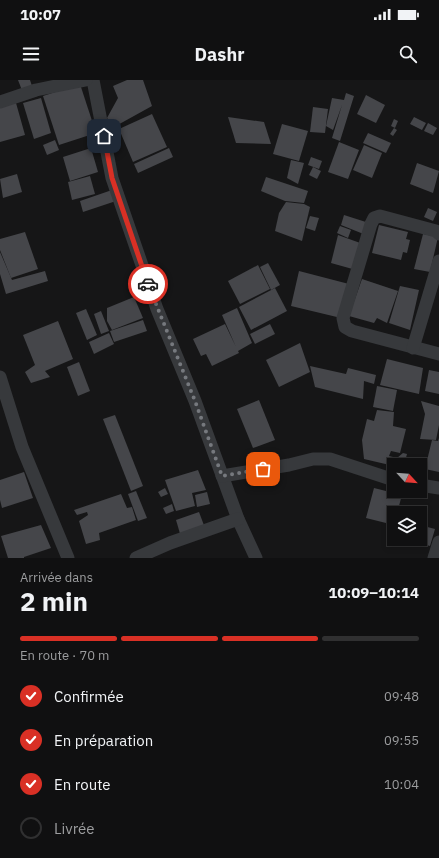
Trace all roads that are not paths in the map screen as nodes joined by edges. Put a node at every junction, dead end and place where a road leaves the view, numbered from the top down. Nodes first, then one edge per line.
1 (86, 80) edge
2 (93, 80) edge
3 (0, 102) edge
4 (439, 234) edge
5 (439, 261) edge
6 (413, 348) junction
7 (439, 354) edge
8 (0, 377) edge
9 (222, 476) junction
10 (387, 478) edge
11 (427, 486) edge
12 (439, 488) edge
13 (238, 519) junction
14 (439, 542) edge
15 (68, 558) edge
16 (136, 558) edge
17 (256, 558) edge
18 (434, 558) edge

1 - 3 street
2 - 9 street
4 - 6 street
5 - 6 street
6 - 7 street
8 - 15 street
9 - 10 street
9 - 13 street
11 - 12 street
13 - 16 street
13 - 17 street
14 - 18 street

